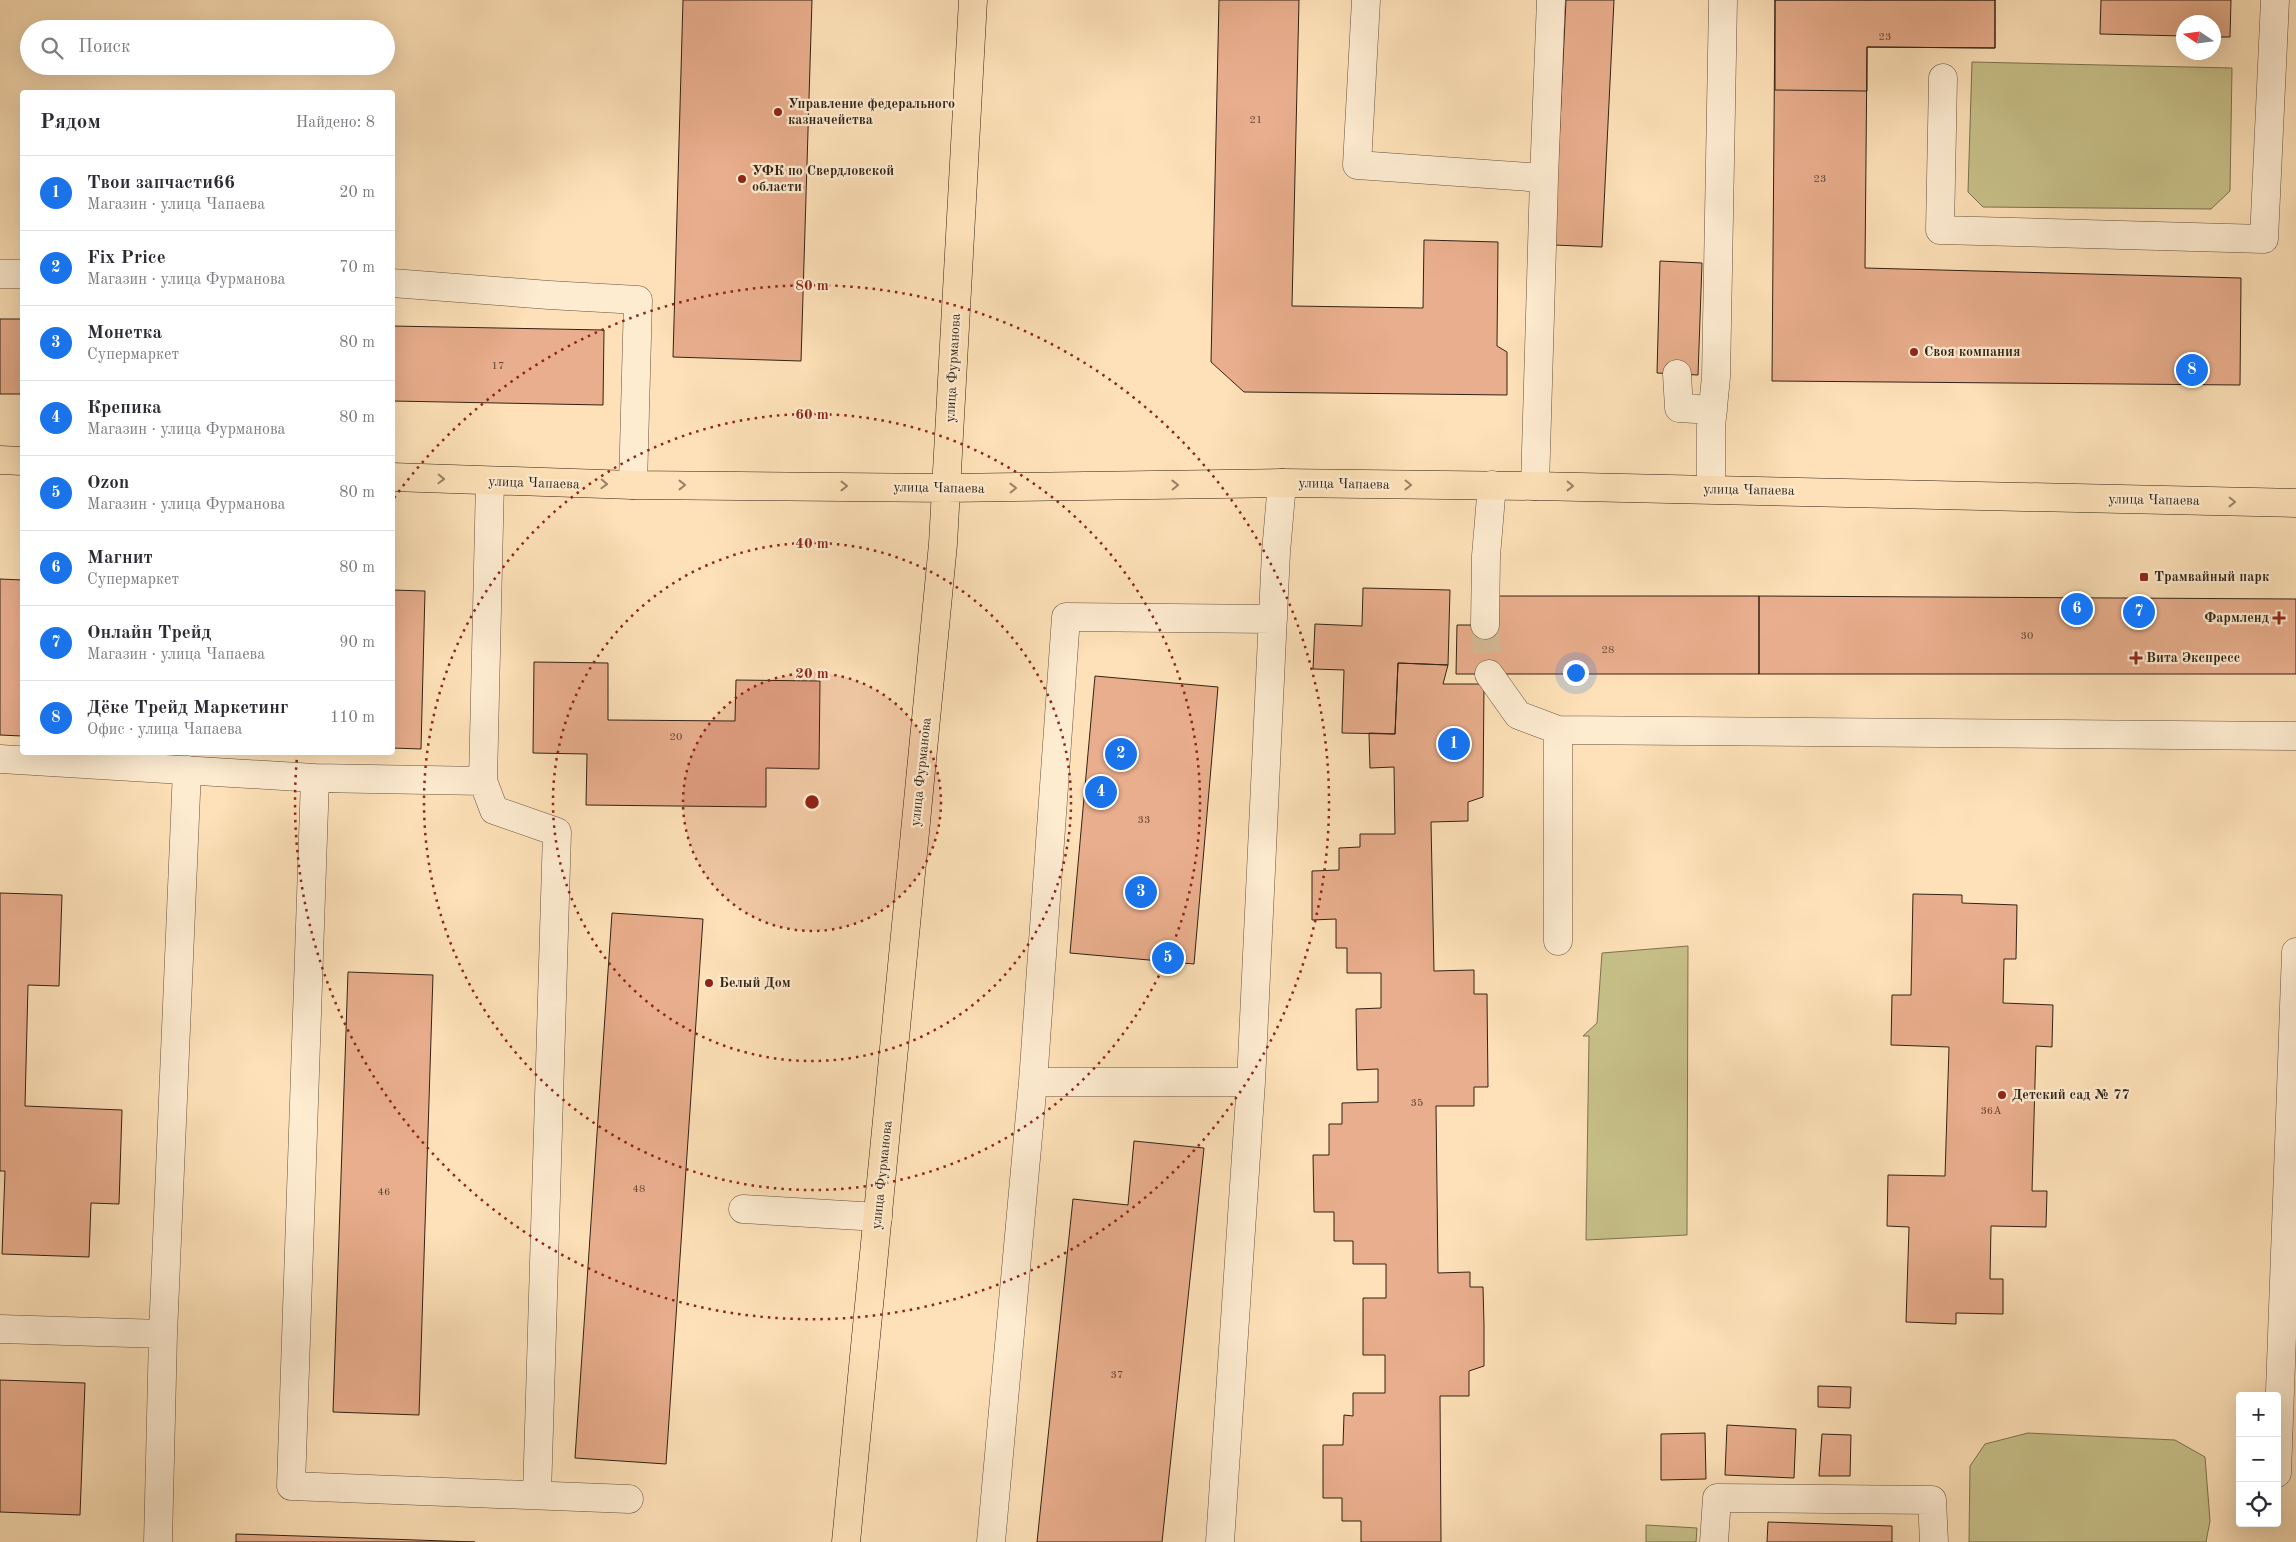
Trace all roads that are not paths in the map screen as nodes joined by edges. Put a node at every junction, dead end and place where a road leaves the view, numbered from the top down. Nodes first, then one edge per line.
1 (974, 0) edge
2 (1366, 0) edge
3 (1551, 0) edge
4 (1723, 0) edge
5 (2275, 0) edge
6 (1943, 78) dead end
7 (1544, 178) junction
8 (0, 274) edge
9 (20, 274) edge
10 (395, 283) edge
11 (1677, 374) dead end
12 (1713, 410) junction
13 (0, 460) edge
14 (20, 461) edge
15 (395, 477) edge
16 (490, 481) junction
17 (1282, 483) junction
18 (633, 485) junction
19 (1492, 485) junction
20 (1534, 486) junction
21 (946, 488) junction
22 (1710, 489) junction
23 (2296, 503) edge
24 (1273, 619) junction
25 (1485, 625) tunnel mouth
26 (1489, 674) tunnel mouth
27 (1558, 730) junction
28 (2296, 736) edge
29 (0, 759) edge
30 (187, 770) junction
31 (315, 778) junction
32 (483, 780) junction
33 (1558, 941) dead end
34 (2296, 952) edge
35 (1033, 1082) junction
36 (1251, 1082) junction
37 (743, 1210) dead end
38 (878, 1217) junction
39 (0, 1328) edge
40 (164, 1334) junction
41 (2278, 1437) edge
42 (537, 1495) junction
43 (629, 1498) dead end
44 (158, 1542) edge
45 (846, 1542) edge
46 (991, 1542) edge
47 (1220, 1542) edge
48 (1714, 1542) edge
49 (1934, 1542) edge

1 - 21 main road, улица Фурманова
2 - 7 lane
3 - 7 lane
4 - 12 lane
5 - 6 lane
7 - 20 lane
8 - 9 lane
10 - 18 lane
11 - 12 lane
12 - 22 lane
13 - 14 main road
15 -> 16 main road, улица Чапаева
16 -> 18 main road, улица Чапаева
16 - 32 lane
17 -> 19 main road, улица Чапаева
21 -> 17 main road, улица Чапаева
17 - 24 lane
18 -> 21 main road, улица Чапаева
19 - 20 main road, улица Чапаева
19 - 25 lane
20 -> 22 main road, улица Чапаева
21 - 38 main road, улица Фурманова
22 -> 23 main road, улица Чапаева
24 - 35 lane
24 - 36 lane
26 - 27 lane
27 - 28 lane
27 - 33 lane
29 - 30 lane
30 - 31 lane
30 - 40 lane
31 - 32 lane
31 - 42 lane
32 - 42 lane
34 - 41 lane
35 - 36 lane
35 - 46 lane
36 - 47 lane
37 - 38 lane
38 - 45 main road, улица Фурманова
39 - 40 lane
40 - 44 lane
42 - 43 lane
48 - 49 lane

